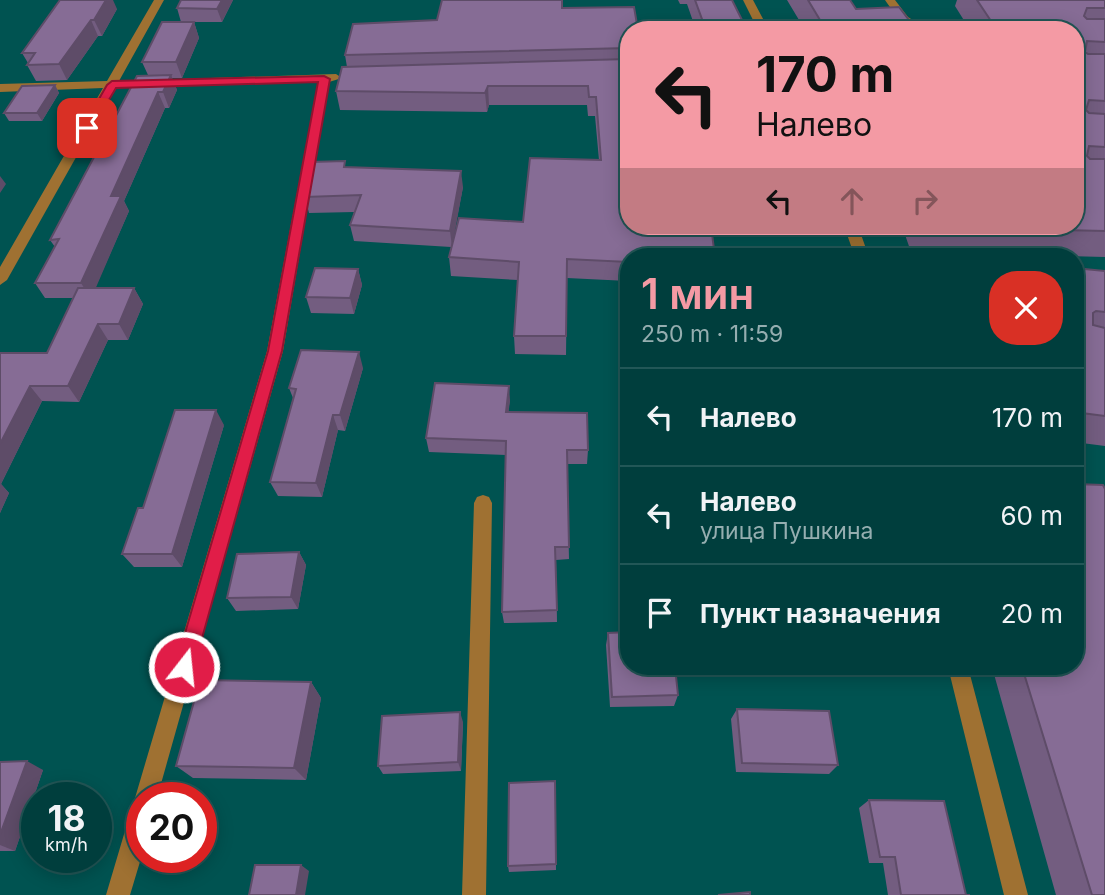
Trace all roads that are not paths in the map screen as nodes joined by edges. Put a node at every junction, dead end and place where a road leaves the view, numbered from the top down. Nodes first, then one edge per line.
1 (159, 0) edge
2 (748, 0) edge
3 (890, 0) edge
4 (759, 21) edge
5 (907, 21) edge
6 (352, 78) edge
7 (324, 79) junction
8 (112, 85) junction
9 (0, 88) edge
10 (0, 279) edge
11 (483, 503) dead end
12 (960, 675) edge
13 (151, 782) edge
14 (126, 868) edge
15 (118, 895) edge
16 (474, 895) edge
17 (1016, 895) edge

1 - 8 street
2 - 4 street
3 - 5 street
6 - 7 street
7 - 8 street
7 - 13 street
8 - 9 street
8 - 10 street
11 - 16 street
12 - 17 street
14 - 15 street

